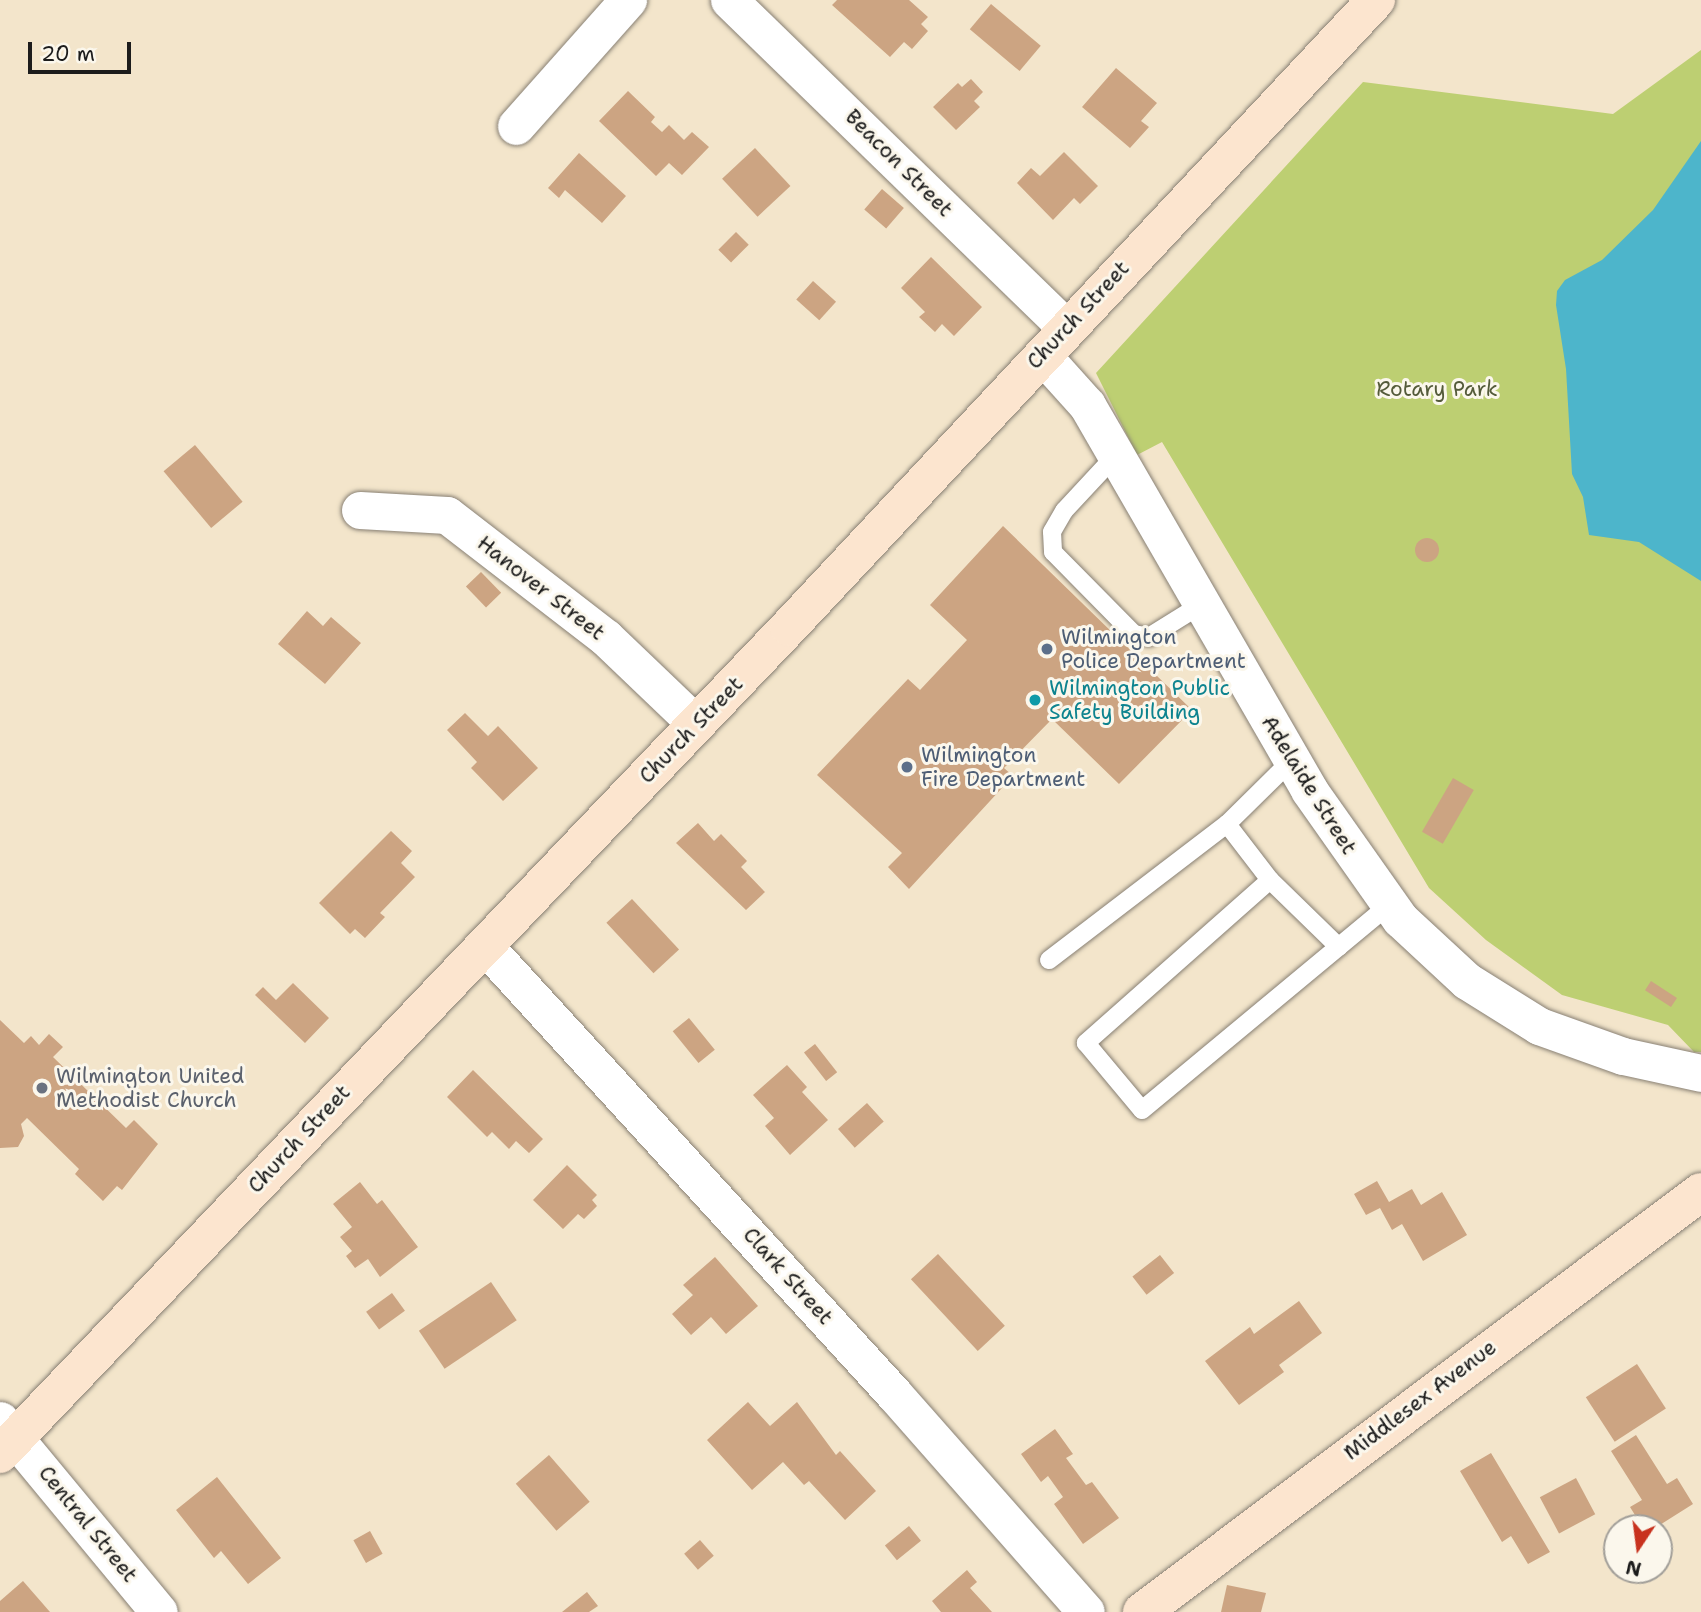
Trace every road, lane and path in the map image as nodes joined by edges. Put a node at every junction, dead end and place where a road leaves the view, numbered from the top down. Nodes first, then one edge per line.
1 (628, 0) edge
2 (729, 0) edge
3 (1376, 0) edge
4 (516, 126) dead end
5 (1054, 342) junction
6 (1116, 456) junction
7 (360, 510) dead end
8 (1202, 604) junction
9 (696, 724) junction
10 (1292, 760) junction
11 (1227, 824) junction
12 (1270, 880) junction
13 (1389, 905) junction
14 (484, 945) junction
15 (1339, 947) junction
16 (1049, 960) dead end
17 (1701, 1073) edge
18 (1701, 1192) edge
19 (6, 1437) edge
20 (159, 1612) edge
21 (1086, 1612) edge
22 (1142, 1612) edge

1 - 4 street
2 - 5 street, Beacon Street
3 - 5 main road, Church Street
5 - 6 street, Adelaide Street
5 - 9 main road, Church Street
6 - 8 street, Adelaide Street
6 - 8 lane
7 - 9 street, Hanover Street
8 - 10 street, Adelaide Street
9 - 14 main road, Church Street
10 - 11 lane
10 - 13 street, Adelaide Street
11 - 12 lane
11 - 16 lane
12 - 15 lane
12 - 15 lane
13 - 15 lane
13 - 17 street, Adelaide Street
14 - 19 main road, Church Street
14 - 21 street, Clark Street
18 - 22 main road, Middlesex Avenue
19 - 20 street, Central Street

